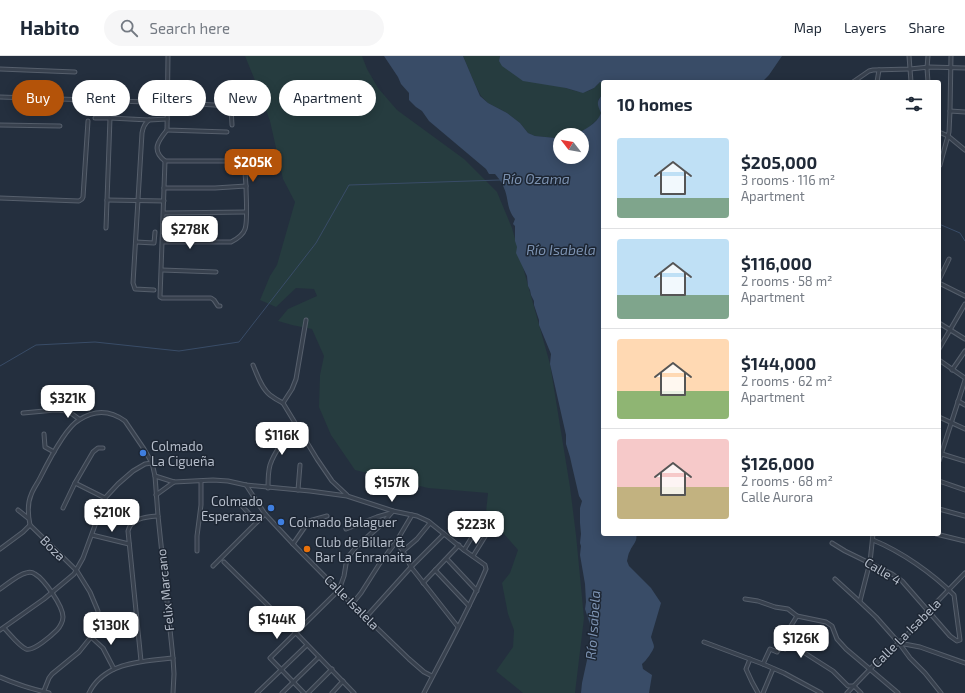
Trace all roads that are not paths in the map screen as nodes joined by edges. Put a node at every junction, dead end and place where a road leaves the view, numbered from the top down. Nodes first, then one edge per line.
1 (168, 56) edge
2 (909, 56) edge
3 (928, 56) edge
4 (951, 56) edge
5 (927, 68) junction
6 (951, 68) junction
7 (965, 68) edge
8 (0, 69) edge
9 (910, 69) junction
10 (879, 70) junction
11 (75, 72) dead end
12 (167, 80) edge
13 (856, 80) edge
14 (877, 80) edge
15 (911, 80) edge
16 (928, 80) edge
17 (0, 97) edge
18 (138, 102) edge
19 (206, 104) edge
20 (950, 110) junction
21 (965, 112) edge
22 (95, 118) dead end
23 (110, 118) junction
24 (167, 119) joint
25 (149, 120) junction
26 (88, 121) dead end
27 (0, 125) edge
28 (232, 125) dead end
29 (60, 126) dead end
30 (167, 130) junction
31 (227, 132) dead end
32 (941, 133) edge
33 (948, 136) junction
34 (941, 147) edge
35 (945, 147) junction
36 (965, 150) edge
37 (239, 158) dead end
38 (165, 161) junction
39 (233, 161) dead end
40 (941, 161) edge
41 (246, 186) junction
42 (164, 188) junction
43 (0, 198) edge
44 (107, 200) junction
45 (138, 200) junction
46 (164, 201) junction
47 (246, 212) junction
48 (164, 213) junction
49 (106, 228) dead end
50 (155, 232) dead end
51 (136, 242) junction
52 (163, 242) junction
53 (949, 259) dead end
54 (162, 270) junction
55 (216, 272) dead end
56 (941, 277) edge
57 (941, 283) edge
58 (154, 290) dead end
59 (965, 296) edge
60 (965, 304) edge
61 (220, 306) dead end
62 (306, 320) dead end
63 (941, 323) edge
64 (951, 330) junction
65 (965, 339) edge
66 (941, 346) edge
67 (965, 351) edge
68 (941, 362) edge
69 (253, 364) dead end
70 (952, 370) junction
71 (965, 379) edge
72 (958, 401) junction
73 (283, 403) junction
74 (965, 405) edge
75 (23, 413) dead end
76 (941, 418) edge
77 (79, 419) junction
78 (951, 423) junction
79 (297, 426) junction
80 (965, 429) edge
81 (44, 434) dead end
82 (102, 448) dead end
83 (54, 452) junction
84 (942, 454) joint
85 (965, 462) edge
86 (152, 463) junction
87 (300, 465) dead end
88 (155, 476) junction
89 (201, 481) junction
90 (174, 482) junction
91 (941, 482) edge
92 (75, 483) junction
93 (246, 485) junction
94 (268, 488) junction
95 (298, 490) junction
96 (965, 490) edge
97 (156, 495) junction
98 (347, 496) junction
99 (105, 498) junction
100 (242, 506) dead end
101 (64, 508) dead end
102 (18, 510) dead end
103 (941, 510) edge
104 (392, 512) junction
105 (265, 514) junction
106 (412, 515) junction
107 (158, 516) junction
108 (327, 516) dead end
109 (965, 516) edge
110 (28, 518) junction
111 (257, 522) junction
112 (430, 523) junction
113 (30, 525) junction
114 (346, 529) dead end
115 (475, 532) dead end
116 (444, 534) junction
117 (92, 535) junction
118 (486, 535) dead end
119 (941, 535) edge
120 (873, 536) edge
121 (873, 540) junction
122 (965, 541) edge
123 (396, 542) junction
124 (832, 543) dead end
125 (129, 544) junction
126 (293, 544) junction
127 (458, 546) junction
128 (0, 549) edge
129 (464, 550) junction
130 (197, 551) dead end
131 (403, 551) junction
132 (473, 556) junction
133 (447, 559) junction
134 (224, 562) dead end
135 (870, 562) junction
136 (213, 566) dead end
137 (411, 567) junction
138 (435, 570) junction
139 (76, 571) junction
140 (965, 572) edge
141 (835, 579) dead end
142 (423, 583) junction
143 (0, 589) edge
144 (339, 590) junction
145 (949, 590) junction
146 (477, 591) junction
147 (52, 593) junction
148 (745, 599) dead end
149 (860, 601) junction
150 (352, 604) junction
151 (469, 606) junction
152 (928, 611) junction
153 (798, 616) junction
154 (366, 617) junction
155 (458, 627) junction
156 (4, 628) junction
157 (0, 630) edge
158 (296, 633) junction
159 (91, 637) junction
160 (704, 642) dead end
161 (789, 643) junction
162 (899, 643) junction
163 (307, 645) junction
164 (320, 657) junction
165 (173, 658) junction
166 (750, 659) junction
167 (141, 661) junction
168 (965, 663) edge
169 (763, 664) junction
170 (114, 668) junction
171 (332, 669) junction
172 (773, 669) junction
173 (870, 669) junction
174 (281, 670) junction
175 (432, 676) junction
176 (0, 677) edge
177 (343, 681) junction
178 (293, 682) junction
179 (854, 686) junction
180 (43, 692) edge
181 (49, 693) edge
182 (89, 693) edge
183 (173, 693) edge
184 (257, 693) edge
185 (282, 693) edge
186 (304, 693) edge
187 (308, 693) edge
188 (332, 693) edge
189 (354, 693) edge
190 (424, 693) edge
191 (758, 693) edge
192 (763, 693) edge
193 (821, 693) edge
194 (847, 693) edge
195 (861, 693) edge
196 (898, 693) edge
197 (942, 693) edge

1 - 12 street
2 - 9 street
3 - 5 street
4 - 6 street
5 - 6 street
5 - 9 street
5 - 16 street
6 - 7 street
6 - 20 street
8 - 11 street
9 - 10 street
9 - 15 street
10 - 13 street
10 - 14 street
17 - 18 street
19 - 28 street
20 - 21 street
20 - 33 street
22 - 23 street
23 - 25 street
23 - 44 street
24 - 25 street
24 - 30 street
25 - 45 street
26 - 43 street
27 - 29 street
30 - 31 street
30 - 38 street
32 - 33 street
33 - 35 street
33 - 36 street
34 - 35 street
35 - 40 street
37 - 41 street
38 - 39 street
38 - 42 street
41 - 42 street
41 - 47 street
42 - 46 street
44 - 45 street
44 - 49 street
45 - 46 street
45 - 51 street
46 - 48 street
47 - 48 street
47 - 52 street
48 - 52 street
50 - 51 street
51 - 58 street
52 - 54 street
53 - 56 street
54 - 55 street
54 - 61 street
57 - 59 street
60 - 64 street
62 - 73 street
63 - 64 street
64 - 65 street
64 - 66 street
67 - 70 street
68 - 70 street
69 - 73 street
70 - 71 street
71 - 72 street
72 - 74 street
72 - 78 street
73 - 79 street
75 - 77 street
76 - 78 street
77 - 83 street
77 - 86 street, Felix Marcano
78 - 80 street
78 - 84 street
79 - 94 street
79 - 98 street
81 - 83 street
82 - 92 street
83 - 110 street
84 - 85 street
86 - 88 street, Felix Marcano
86 - 99 street
87 - 95 street
88 - 90 street
88 - 97 street, Felix Marcano
89 - 90 street
89 - 93 street
89 - 130 street
90 - 97 street
91 - 96 street
92 - 99 street
92 - 101 street
93 - 94 street
93 - 105 street, Calle Isalela
94 - 95 street
95 - 98 street
97 - 107 street, Felix Marcano
98 - 104 street
99 - 117 street
100 - 111 street
102 - 110 street
103 - 109 street
104 - 106 street
104 - 114 street
104 - 144 street
105 - 111 street
105 - 126 street, Calle Isalela
106 - 112 street
106 - 123 street
107 - 125 street
107 - 165 street, Felix Marcano
108 - 126 street
110 - 113 street
111 - 136 street
112 - 116 street
112 - 131 street
113 - 128 street
113 - 139 street, Boza
115 - 129 street
116 - 127 street
116 - 137 street
117 - 125 street
117 - 139 street
118 - 132 street
119 - 122 street
120 - 121 street
121 - 135 street
121 - 145 street
123 - 131 street
123 - 150 street
124 - 135 street, Calle 4
125 - 167 street
126 - 144 street, Calle Isalela
127 - 129 street
127 - 133 street
129 - 132 street
131 - 137 street
132 - 146 street
133 - 138 street
133 - 146 street
134 - 158 street
135 - 149 street
135 - 152 street, Calle 4
137 - 142 street
137 - 154 street
138 - 142 street
138 - 151 street
139 - 147 street
139 - 159 street, Boza
140 - 145 street, Calle La Isabela
141 - 149 street
142 - 155 street
143 - 147 street
144 - 150 street, Calle Isalela
144 - 158 street
145 - 152 street, Calle La Isabela
145 - 152 street, Calle 4
146 - 151 street
147 - 156 street
147 - 156 street
148 - 153 street
149 - 162 street
150 - 154 street, Calle Isalela
151 - 155 street
152 - 162 street, Calle La Isabela
153 - 161 street
153 - 173 street
154 - 175 street, Calle Isalela
155 - 175 street
156 - 157 street
158 - 163 street
158 - 174 street
159 - 170 street
159 - 180 street
160 - 166 street
161 - 169 street
161 - 179 street
162 - 168 street
162 - 173 street, Calle La Isabela
162 - 197 street
163 - 164 street
163 - 174 street
164 - 171 street
164 - 178 street
165 - 167 street
165 - 183 street, Felix Marcano
166 - 169 street
166 - 191 street
167 - 170 street
169 - 172 street
170 - 182 street
171 - 177 street
171 - 187 street
172 - 192 street
172 - 193 street
173 - 179 street, Calle La Isabela
173 - 196 street
174 - 178 street
174 - 184 street
175 - 190 street
176 - 180 street
177 - 188 street
177 - 189 street
178 - 185 street
178 - 186 street
179 - 194 street, Calle La Isabela
179 - 195 street
180 - 181 street

